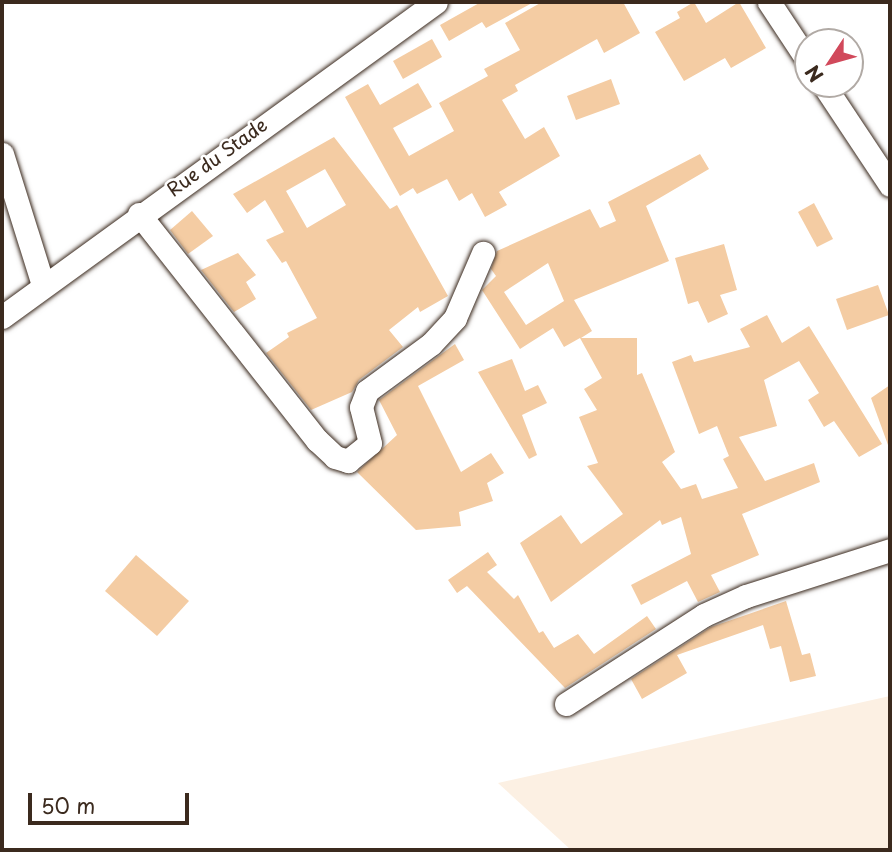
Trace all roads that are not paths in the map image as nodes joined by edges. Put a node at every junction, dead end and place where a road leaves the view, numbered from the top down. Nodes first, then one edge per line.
1 (436, 2) edge
2 (769, 2) edge
3 (794, 40) edge
4 (832, 98) edge
5 (2, 153) edge
6 (890, 185) edge
7 (139, 214) junction
8 (483, 253) dead end
9 (43, 285) junction
10 (2, 317) edge
11 (890, 551) edge
12 (566, 704) dead end

1 - 7 street, Rue du Stade
2 - 3 street
4 - 6 street
5 - 9 street
7 - 8 street
7 - 9 street, Rue du Stade
9 - 10 street, Rue du Stade
11 - 12 street

